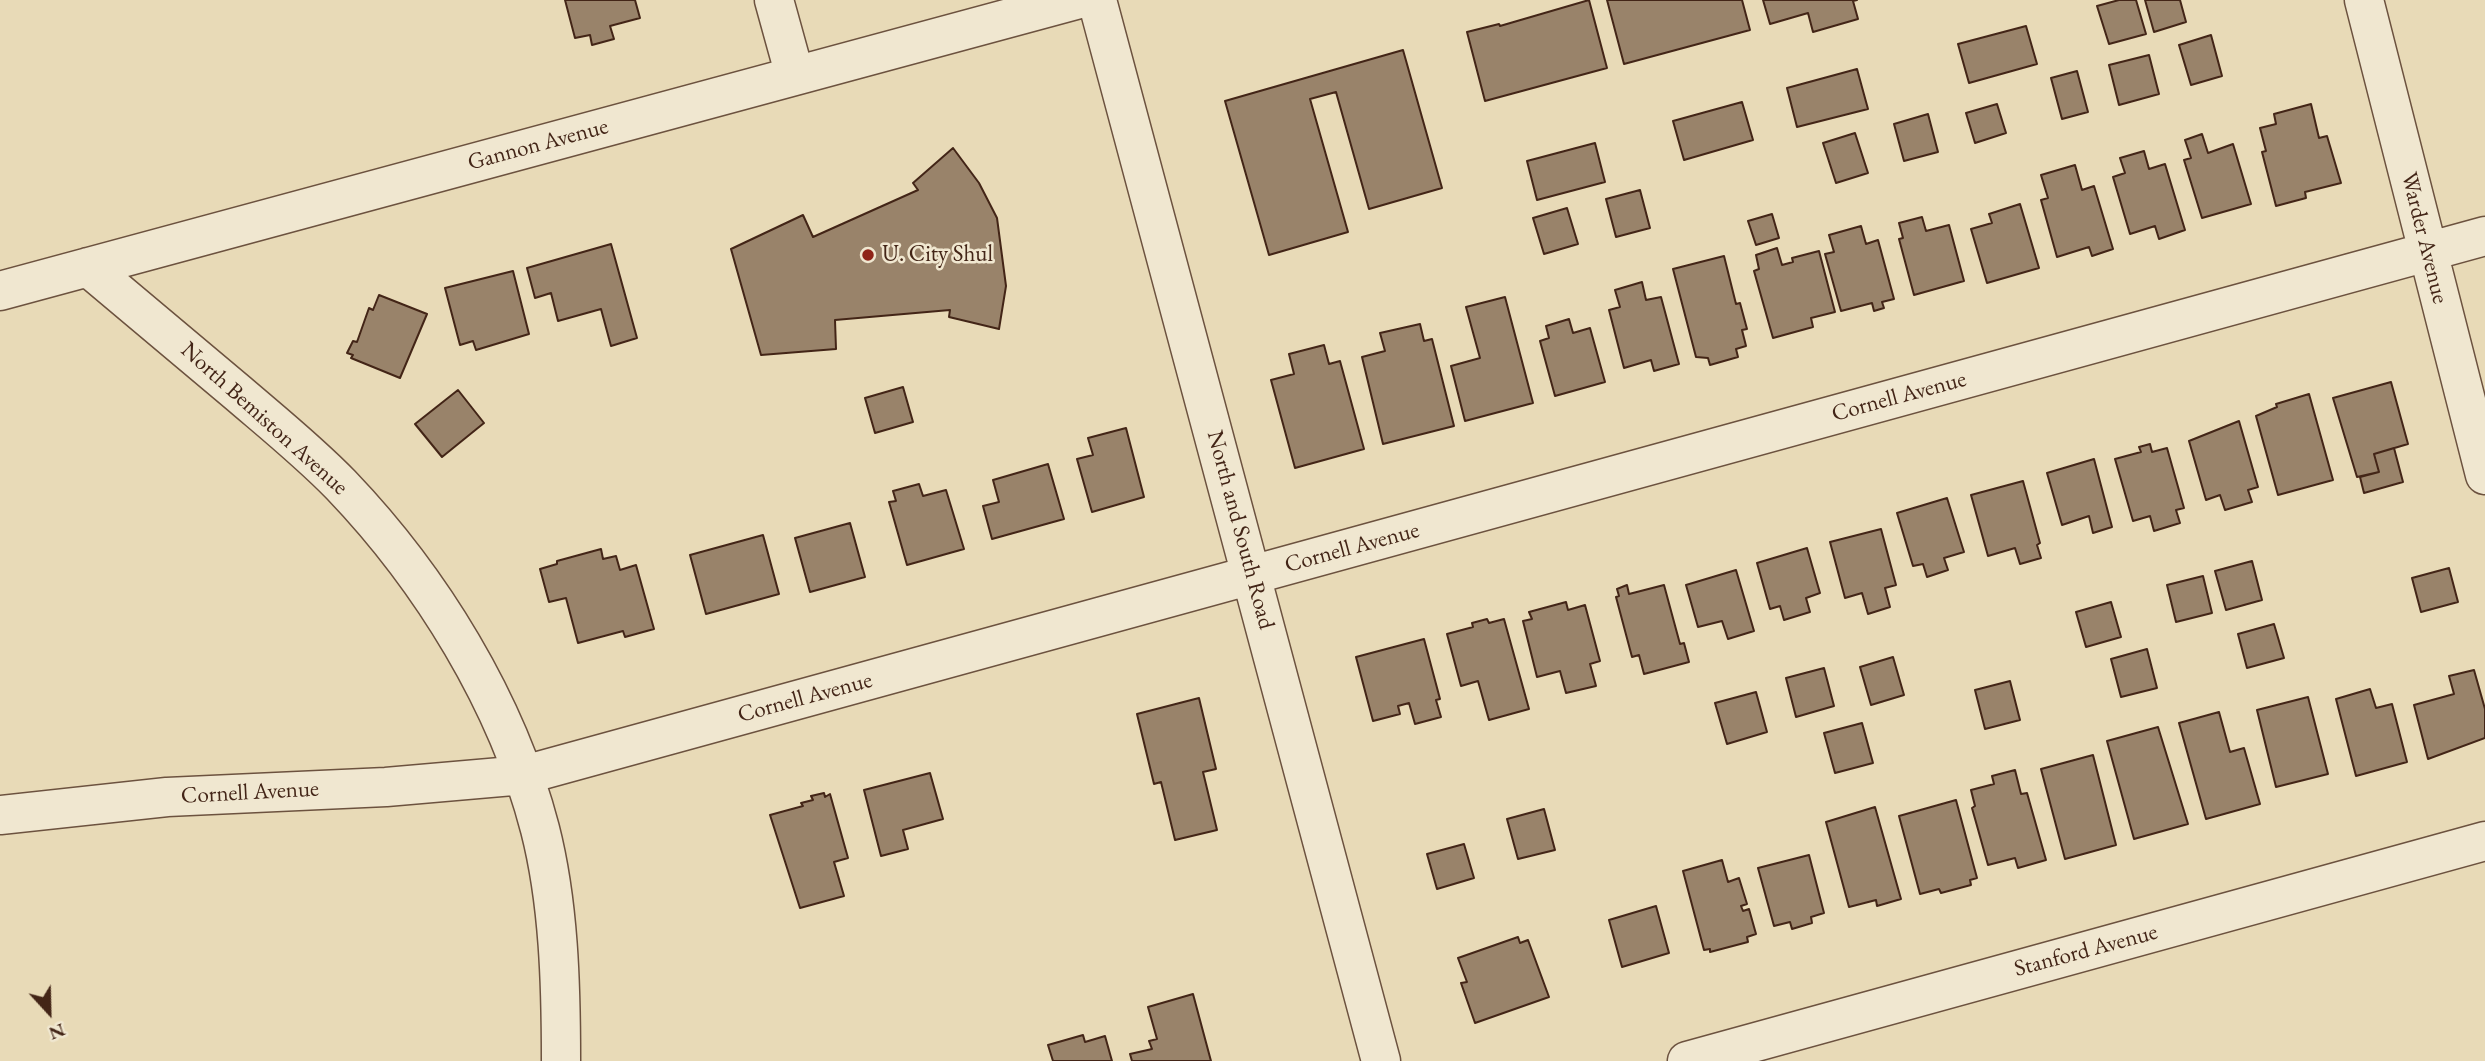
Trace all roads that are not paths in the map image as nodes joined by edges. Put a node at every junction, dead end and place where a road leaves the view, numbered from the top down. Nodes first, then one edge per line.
1 (774, 0) edge
2 (1076, 0) edge
3 (1097, 0) edge
4 (2364, 0) edge
5 (795, 76) junction
6 (2485, 236) edge
7 (2428, 252) junction
8 (88, 267) junction
9 (0, 291) edge
10 (2485, 475) edge
11 (1252, 575) junction
12 (524, 775) junction
13 (0, 815) edge
14 (2485, 841) edge
15 (561, 1061) edge
16 (1381, 1061) edge
17 (1687, 1061) edge

1 - 5 street
2 - 5 street, Gannon Avenue
3 - 11 street, North and South Road
4 - 7 street, Warder Avenue
5 - 8 street, Gannon Avenue
6 - 7 street, Cornell Avenue
7 - 10 street, Warder Avenue
7 - 11 street, Cornell Avenue
8 - 9 street, Gannon Avenue
8 - 12 street, North Bemiston Avenue
11 - 12 street, Cornell Avenue
11 - 16 street, North and South Road
12 - 13 street, Cornell Avenue
12 - 15 street, North Bemiston Avenue
14 - 17 street, Stanford Avenue

